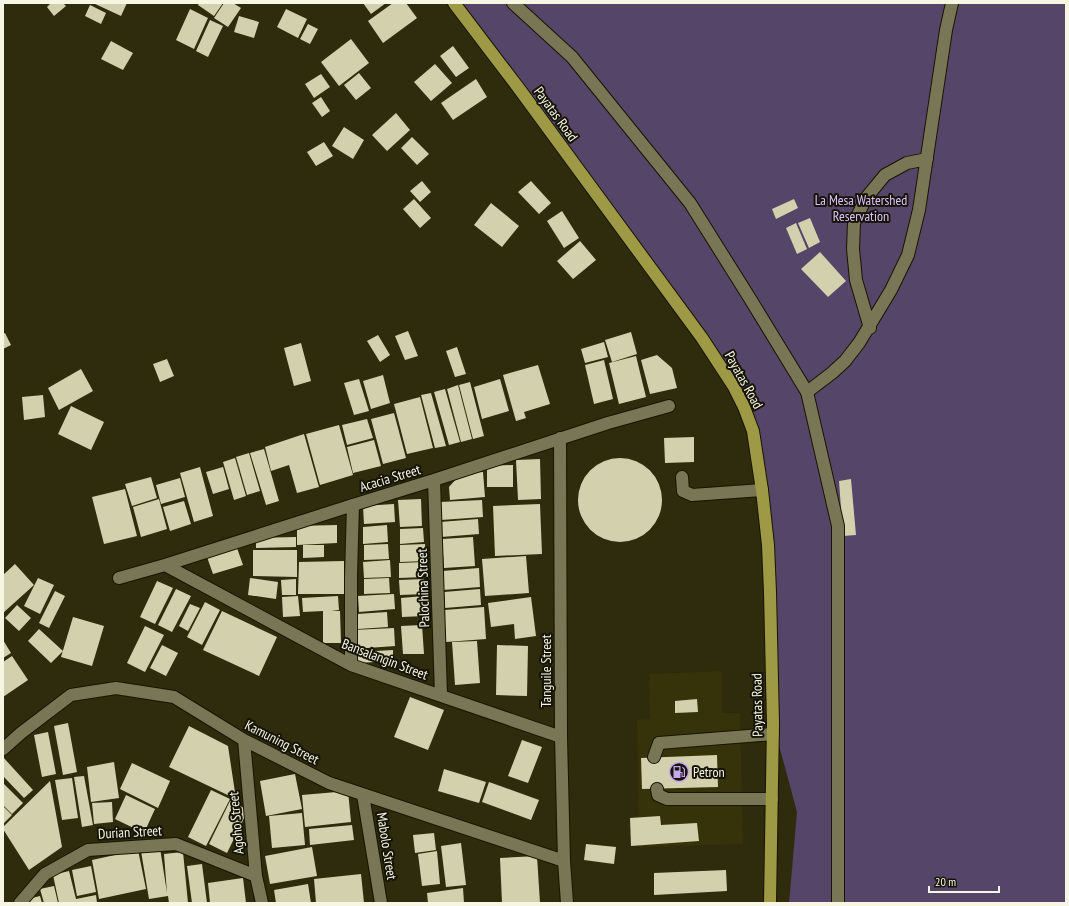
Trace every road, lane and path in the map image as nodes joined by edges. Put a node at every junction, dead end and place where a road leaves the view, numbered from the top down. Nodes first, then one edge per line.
1 (454, 3) edge
2 (513, 3) edge
3 (952, 3) edge
4 (926, 159) junction
5 (870, 328) junction
6 (807, 392) junction
7 (669, 406) dead end
8 (560, 438) junction
9 (682, 477) dead end
10 (434, 480) junction
11 (762, 490) junction
12 (353, 505) junction
13 (165, 565) junction
14 (119, 578) dead end
15 (351, 665) junction
16 (441, 695) junction
17 (773, 734) junction
18 (561, 737) junction
19 (244, 740) junction
20 (3, 749) edge
21 (654, 757) dead end
22 (657, 789) dead end
23 (363, 795) junction
24 (772, 799) junction
25 (564, 861) junction
26 (256, 876) junction
27 (20, 903) edge
28 (262, 903) edge
29 (381, 903) edge
30 (568, 903) edge
31 (770, 903) edge
32 (838, 903) edge

1 - 11 main road, Payatas Road
2 - 6 street
3 - 4 street
4 - 5 street
4 - 5 street
5 - 6 street
6 - 32 street
7 - 8 street, Acacia Street
8 - 10 street, Acacia Street
8 - 18 street, Tanguile Street
9 - 11 street
10 - 12 street, Acacia Street
10 - 16 street, Palochina Street
11 - 17 main road, Payatas Road
12 - 13 street, Acacia Street
12 - 15 street
13 - 14 street, Acacia Street
13 - 15 street, Bansalangin Street
15 - 16 street, Bansalangin Street
16 - 18 street, Bansalangin Street
17 - 21 street
17 - 24 main road, Payatas Road
18 - 25 street, Tanguile Street
19 - 20 street, Kamuning Street
19 - 23 street, Kamuning Street
19 - 26 street, Agoho Street
22 - 24 street
23 - 25 street, Kamuning Street
23 - 29 street, Mabolo Street
24 - 31 main road, Payatas Road
25 - 30 street, Tanguile Street
26 - 27 street, Durian Street
26 - 28 street, Agoho Street

